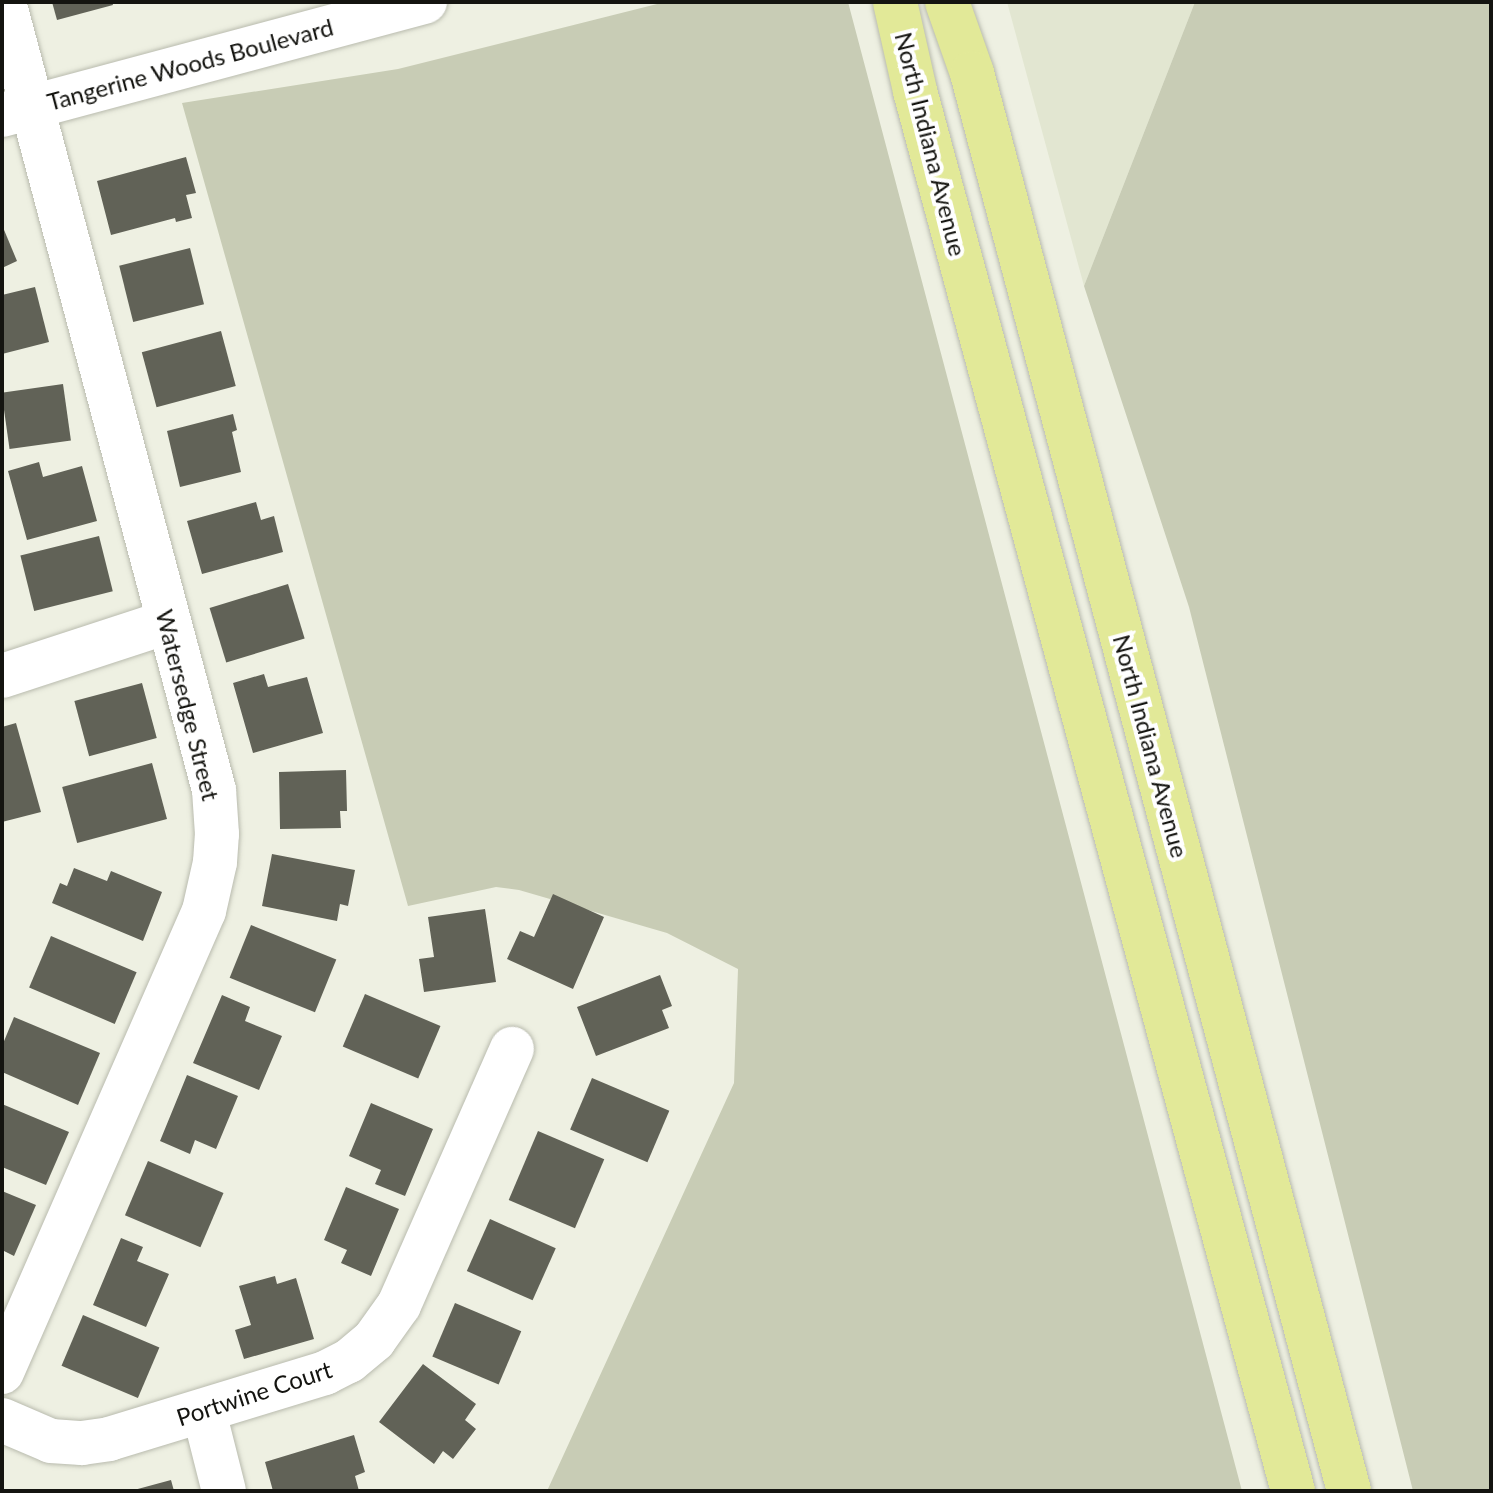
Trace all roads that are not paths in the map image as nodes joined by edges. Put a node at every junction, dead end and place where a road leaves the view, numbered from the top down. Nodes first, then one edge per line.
1 (4, 2) edge
2 (425, 2) edge
3 (895, 2) edge
4 (947, 2) edge
5 (17, 111) edge
6 (167, 622) junction
7 (2, 676) edge
8 (512, 1049) dead end
9 (2, 1372) edge
10 (204, 1412) junction
11 (2, 1420) edge
12 (224, 1491) edge
13 (1293, 1491) edge
14 (1349, 1491) edge

1 - 5 street, Watersedge Street
2 - 5 street, Tangerine Woods Boulevard
3 - 13 main road, North Indiana Avenue
4 - 14 main road, North Indiana Avenue
5 - 6 street, Watersedge Street
6 - 7 street
6 - 9 street, Watersedge Street
8 - 10 street, Portwine Court
10 - 11 street, Portwine Court
10 - 12 street

